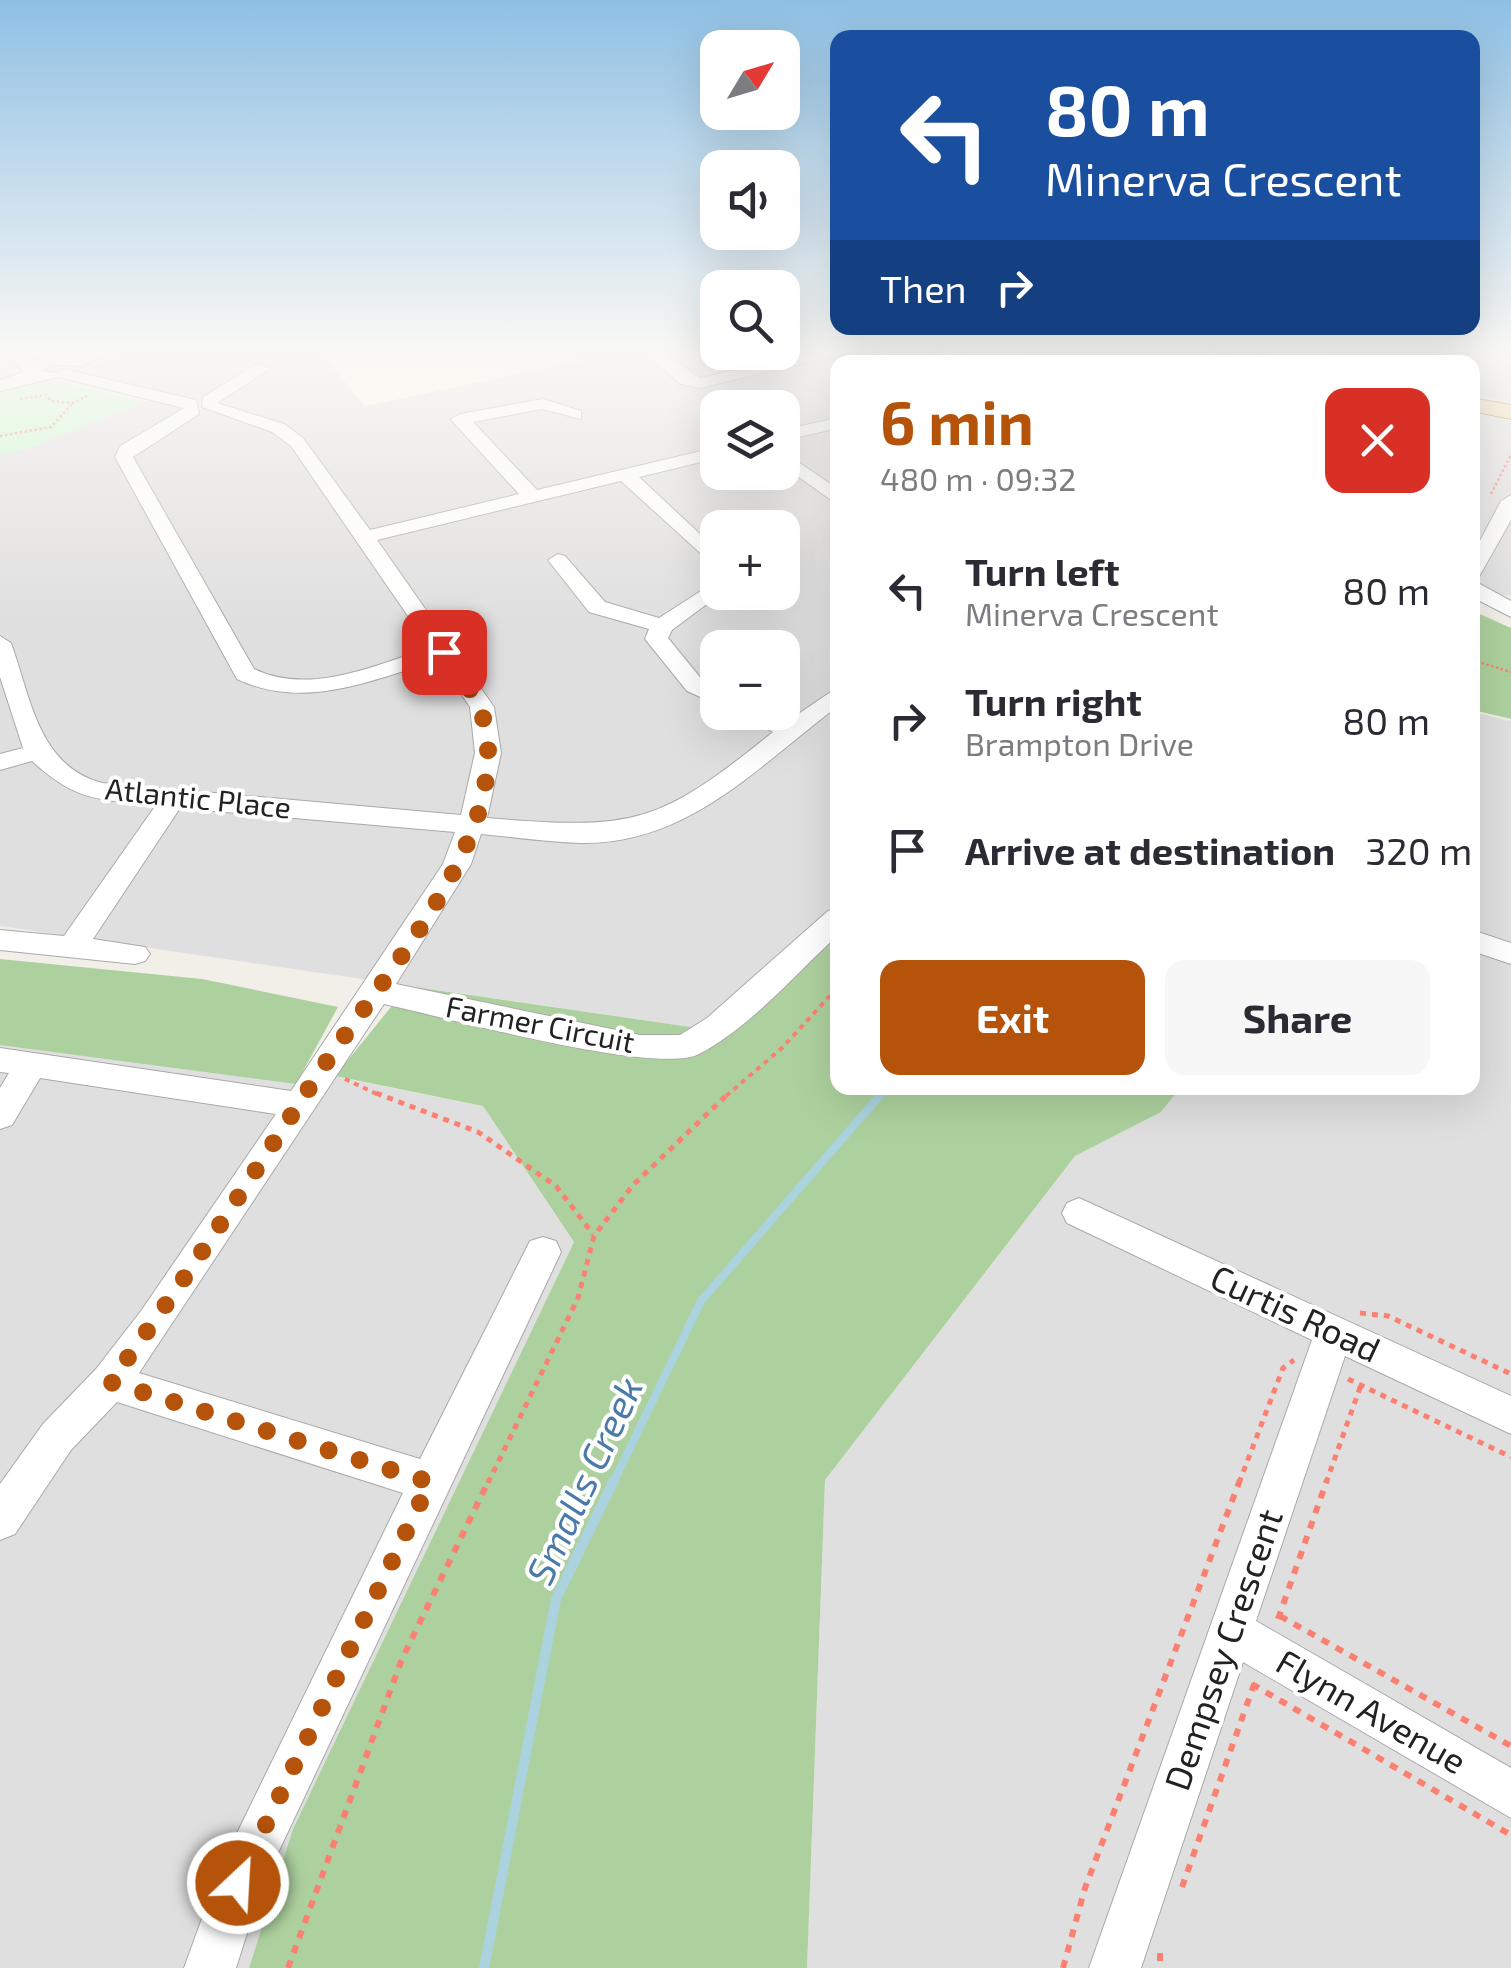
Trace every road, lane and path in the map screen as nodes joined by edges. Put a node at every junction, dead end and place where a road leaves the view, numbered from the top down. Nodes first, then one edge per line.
1 (150, 440) edge
2 (294, 440) edge
3 (480, 440) edge
4 (700, 456) edge
5 (800, 470) edge
6 (625, 474) junction
7 (830, 493) edge
8 (534, 496) junction
9 (1511, 501) edge
10 (365, 536) junction
11 (700, 547) edge
12 (558, 560) dead end
13 (1480, 561) edge
14 (1480, 593) edge
15 (700, 599) edge
16 (1511, 610) edge
17 (662, 626) junction
18 (2, 650) edge
19 (444, 652) junction
20 (1480, 662) edge
21 (1511, 672) edge
22 (700, 689) edge
23 (830, 700) edge
24 (800, 721) edge
25 (788, 730) edge
26 (37, 752) junction
27 (0, 762) edge
28 (173, 799) junction
29 (474, 824) junction
30 (830, 925) edge
31 (0, 940) edge
32 (1480, 943) edge
33 (72, 946) junction
34 (135, 954) dead end
35 (1511, 954) edge
36 (376, 991) junction
37 (830, 995) edge
38 (15, 1062) edge
39 (300, 1106) junction
40 (0, 1116) edge
41 (1079, 1213) dead end
42 (542, 1252) dead end
43 (1334, 1331) junction
44 (110, 1382) junction
45 (1511, 1415) edge
46 (430, 1482) junction
47 (0, 1519) edge
48 (1279, 1616) dead end
49 (1179, 1641) dead end
50 (1226, 1648) junction
51 (1511, 1746) edge
52 (1511, 1794) edge
53 (1511, 1835) edge
54 (210, 1968) edge
55 (288, 1968) edge
56 (1115, 1968) edge

1 - 19 street
2 - 10 street
3 - 8 street
4 - 6 street
5 - 7 street
6 - 8 street
6 - 11 street
8 - 10 street
9 - 13 street
10 - 19 street
12 - 17 street
14 - 16 street
15 - 17 street
17 - 22 street
18 - 26 street
19 - 29 street
20 - 21 path
23 - 24 street, Atlantic Place
25 - 29 street, Atlantic Place
26 - 27 street
26 - 28 street, Atlantic Place
28 - 29 street, Atlantic Place
28 - 33 street
29 - 36 street
30 - 36 street, Farmer Circuit
31 - 33 street
32 - 35 street
33 - 34 street
36 - 39 street
37 - 55 path
38 - 39 street
38 - 40 street
39 - 44 street
41 - 43 street, Curtis Road
42 - 46 street
43 - 45 street, Curtis Road
43 - 50 street, Dempsey Crescent
44 - 46 street
44 - 47 street
46 - 54 street
48 - 51 path
49 - 50 path
50 - 52 street, Flynn Avenue
50 - 53 path
50 - 56 street, Dempsey Crescent

